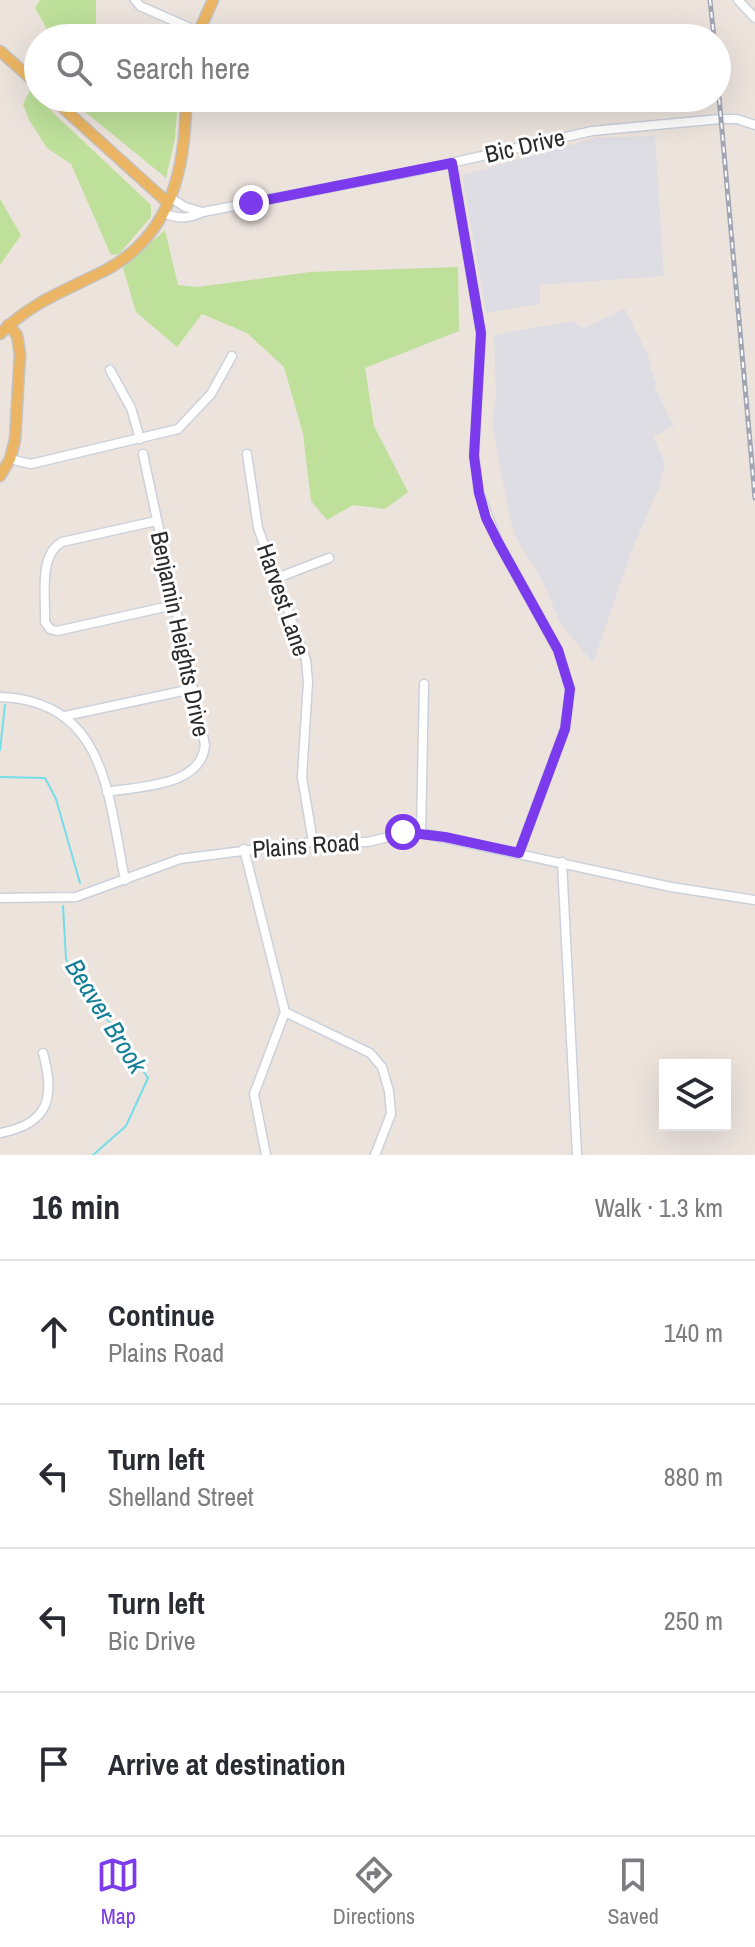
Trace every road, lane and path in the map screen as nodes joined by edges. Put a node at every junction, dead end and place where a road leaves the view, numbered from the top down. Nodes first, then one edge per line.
1 (135, 0) edge
2 (213, 0) edge
3 (738, 0) edge
4 (755, 18) edge
5 (175, 24) edge
6 (202, 24) edge
7 (0, 51) edge
8 (24, 72) edge
9 (67, 112) edge
10 (186, 112) edge
11 (755, 125) edge
12 (452, 163) junction
13 (167, 205) junction
14 (203, 212) junction
15 (4, 330) edge
16 (232, 356) dead end
17 (110, 370) dead end
18 (140, 439) junction
19 (143, 454) dead end
20 (247, 454) dead end
21 (10, 459) junction
22 (0, 476) edge
23 (156, 521) junction
24 (329, 558) dead end
25 (277, 578) junction
26 (174, 605) junction
27 (424, 684) dead end
28 (192, 689) junction
29 (0, 697) edge
30 (65, 716) junction
31 (107, 792) junction
32 (421, 833) junction
33 (313, 842) junction
34 (244, 849) junction
35 (519, 853) junction
36 (562, 862) junction
37 (125, 880) junction
38 (0, 898) edge
39 (755, 900) edge
40 (285, 1012) junction
41 (43, 1053) dead end
42 (0, 1133) edge
43 (266, 1155) edge
44 (375, 1155) edge
45 (577, 1155) edge

1 - 5 street
2 - 6 main road
3 - 4 street
7 - 8 main road
9 - 13 main road
10 - 13 main road
11 - 12 street, Bic Drive
12 - 14 street, Bic Drive
12 - 35 street
13 - 14 street
13 - 14 street, Bic Drive
13 - 15 main road
15 - 21 main road
16 - 18 street
17 - 18 street
18 - 21 street
19 - 23 street, Benjamin Heights Drive
20 - 25 street, Harvest Lane
21 - 22 main road
23 - 26 street, Benjamin Heights Drive
23 - 26 street
24 - 25 street
25 - 33 street, Harvest Lane
26 - 28 street, Benjamin Heights Drive
27 - 32 street
28 - 30 street
28 - 31 street, Benjamin Heights Drive
29 - 30 street
30 - 31 street
31 - 37 street
32 - 33 street, Plains Road
32 - 35 street, Plains Road
33 - 34 street, Plains Road
34 - 37 street, Plains Road
34 - 40 street
35 - 36 street, Plains Road
36 - 39 street, Plains Road
36 - 45 street
37 - 38 street, Plains Road
40 - 43 street
40 - 44 street
41 - 42 street

